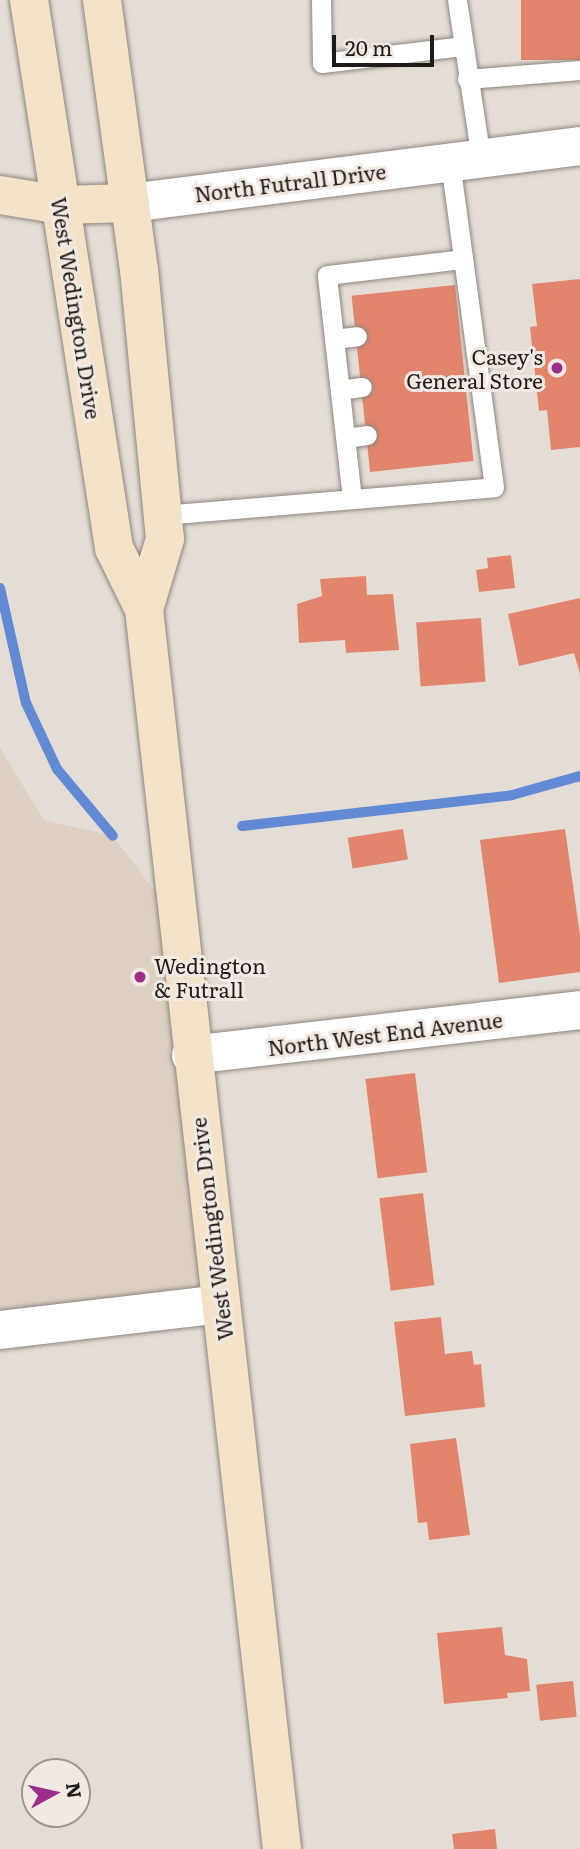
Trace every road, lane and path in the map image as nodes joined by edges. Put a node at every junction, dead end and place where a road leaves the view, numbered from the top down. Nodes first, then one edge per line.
1 (29, 0) edge
2 (102, 0) edge
3 (321, 0) edge
4 (457, 0) edge
5 (462, 46) junction
6 (580, 70) edge
7 (467, 79) junction
8 (580, 146) edge
9 (465, 160) junction
10 (0, 195) edge
11 (130, 203) junction
12 (61, 205) junction
13 (463, 259) junction
14 (357, 336) dead end
15 (334, 339) junction
16 (362, 387) dead end
17 (340, 390) junction
18 (368, 435) dead end
19 (346, 438) junction
20 (352, 499) junction
21 (163, 515) junction
22 (144, 609) junction
23 (580, 1010) edge
24 (191, 1055) junction
25 (220, 1304) junction
26 (0, 1330) edge
27 (282, 1849) edge

1 - 12 main road, West Wedington Drive
2 - 11 main road, West Wedington Drive
3 - 5 lane
4 - 5 lane
5 - 7 lane
6 - 7 lane
7 - 9 lane
8 - 9 street, North Futrall Drive
9 - 11 street, North Futrall Drive
9 - 13 lane
10 - 12 main road, North Futrall Drive
11 - 12 main road, North Futrall Drive
11 - 21 main road, West Wedington Drive
12 - 22 main road, West Wedington Drive
13 - 15 lane
13 - 20 lane
14 - 15 lane
15 - 17 lane
16 - 17 lane
17 - 19 lane
18 - 19 lane
19 - 20 lane
20 - 21 lane
21 - 22 main road, West Wedington Drive
22 - 24 main road, West Wedington Drive
23 - 24 street, North West End Avenue
24 - 25 main road, West Wedington Drive
25 - 26 street
25 - 27 main road, West Wedington Drive

